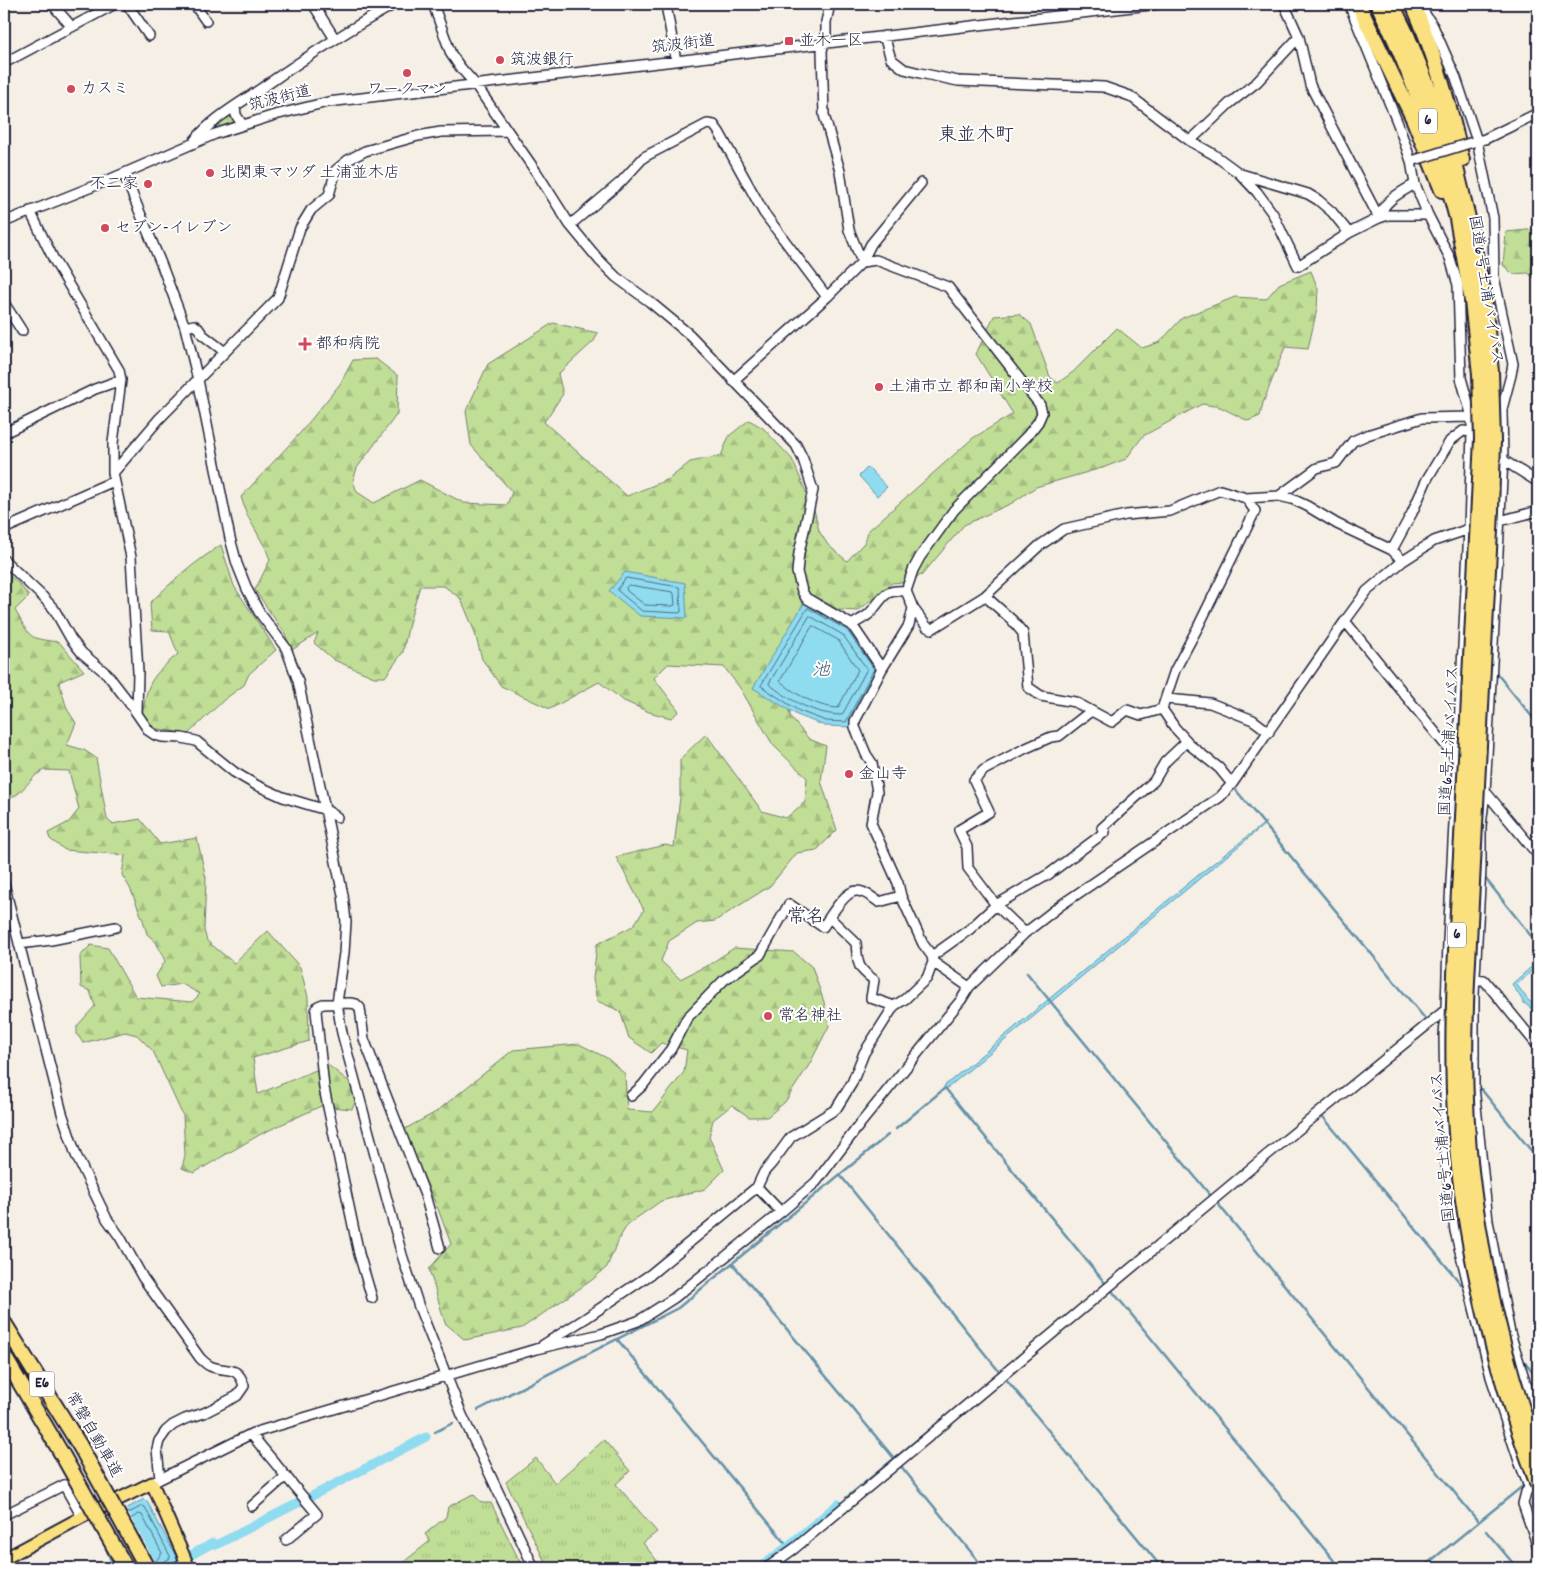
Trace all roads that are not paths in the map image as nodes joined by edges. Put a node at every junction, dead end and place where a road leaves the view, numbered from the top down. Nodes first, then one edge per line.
1 (52, 4) edge
2 (115, 4) edge
3 (127, 4) edge
4 (194, 4) edge
5 (313, 4) edge
6 (395, 4) edge
7 (433, 4) edge
8 (830, 4) edge
9 (1158, 4) edge
10 (1284, 4) edge
11 (1350, 4) edge
12 (1358, 4) edge
13 (1378, 4) edge
14 (1392, 4) edge
15 (1413, 4) edge
16 (1422, 4) edge
17 (666, 5) edge
18 (206, 22) dead end
19 (1363, 24) junction
20 (72, 27) junction
21 (149, 36) dead end
22 (884, 36) junction
23 (1299, 37) junction
24 (335, 39) junction
25 (824, 43) junction
26 (676, 61) junction
27 (4, 63) edge
28 (474, 84) junction
29 (235, 106) junction
30 (1538, 113) edge
31 (215, 121) junction
32 (242, 124) junction
33 (506, 131) junction
34 (215, 134) junction
35 (1190, 141) junction
36 (1475, 141) junction
37 (193, 143) junction
38 (1413, 161) junction
39 (124, 174) junction
40 (1239, 174) junction
41 (921, 183) dead end
42 (1415, 184) junction
43 (30, 212) junction
44 (1428, 215) junction
45 (1379, 218) junction
46 (1468, 218) junction
47 (4, 222) edge
48 (570, 225) junction
49 (1349, 233) junction
50 (1461, 245) junction
51 (862, 262) junction
52 (828, 297) junction
53 (4, 303) edge
54 (184, 327) junction
55 (22, 331) dead end
56 (225, 352) junction
57 (1486, 373) junction
58 (121, 380) junction
59 (198, 380) junction
60 (734, 381) junction
61 (1472, 417) junction
62 (1472, 432) junction
63 (4, 433) edge
64 (1503, 460) junction
65 (114, 477) junction
66 (1538, 482) edge
67 (1279, 496) junction
68 (1246, 498) junction
69 (1538, 511) edge
70 (1499, 522) junction
71 (1470, 529) junction
72 (4, 530) edge
73 (1392, 550) junction
74 (4, 560) edge
75 (1403, 561) junction
76 (906, 591) junction
77 (985, 596) junction
78 (913, 608) junction
79 (1345, 621) junction
80 (852, 625) junction
81 (882, 669) junction
82 (1167, 699) junction
83 (1162, 709) junction
84 (1091, 711) junction
85 (137, 712) junction
86 (1269, 732) junction
87 (1186, 742) junction
88 (1458, 761) junction
89 (1232, 784) junction
90 (1485, 792) junction
91 (326, 810) junction
92 (337, 817) dead end
93 (1538, 855) edge
94 (4, 884) edge
95 (901, 896) junction
96 (996, 905) junction
97 (830, 918) junction
98 (116, 927) dead end
99 (1025, 933) junction
100 (19, 944) junction
101 (933, 959) junction
102 (1475, 979) junction
103 (969, 987) junction
104 (338, 1003) junction
105 (894, 1006) junction
106 (1446, 1009) junction
107 (1538, 1046) edge
108 (631, 1096) dead end
109 (756, 1187) junction
110 (781, 1212) junction
111 (440, 1248) dead end
112 (372, 1298) dead end
113 (4, 1323) edge
114 (536, 1349) junction
115 (4, 1356) edge
116 (446, 1375) junction
117 (1538, 1422) edge
118 (251, 1434) junction
119 (1538, 1454) edge
120 (286, 1476) junction
121 (1538, 1479) edge
122 (156, 1481) junction
123 (1534, 1486) edge
124 (252, 1506) dead end
125 (4, 1514) edge
126 (82, 1517) junction
127 (286, 1540) dead end
128 (1538, 1547) edge
129 (4, 1559) edge
130 (188, 1565) edge
131 (126, 1568) edge
132 (147, 1568) edge
133 (174, 1568) edge
134 (534, 1568) edge
135 (767, 1568) edge

1 - 20 street
2 - 20 street
3 - 21 street
4 - 18 street
5 - 24 street
6 - 24 street, 筑波街道
7 - 28 street
8 - 25 street
9 - 22 street, 筑波街道
10 - 23 street
11 - 19 street
12 - 19 highway
13 - 50 highway, 国道6号土浦バイパス / 6
14 - 46 highway, 国道6号土浦バイパス / 6
15 - 46 highway
16 - 36 street
17 - 26 street
19 - 38 street
19 - 50 highway
20 - 27 street
22 - 25 street, 筑波街道
22 - 35 street
23 - 35 street
23 - 45 street
24 - 29 street, 筑波街道
25 - 26 street, 筑波街道
25 - 51 street
26 - 28 street, 筑波街道
28 - 32 street, 筑波街道
28 - 33 street
29 - 31 street, 筑波街道
29 - 32 street
30 - 36 street
31 - 34 street
31 - 37 street, 筑波街道
32 - 34 street, 筑波街道
33 - 48 street
33 - 56 street
34 - 37 street, 筑波街道
35 - 40 street
36 - 38 street, bridge
36 - 64 street
37 - 39 street, 筑波街道
38 - 42 street
39 - 43 street, 筑波街道
39 - 54 street
40 - 49 street
40 - 49 street
41 - 51 street
42 - 44 street
42 - 45 street
43 - 47 street, 筑波街道
43 - 58 street
44 - 45 street
44 - 61 street
45 - 49 street
46 - 57 highway, 国道6号土浦バイパス / 6
48 - 52 street
48 - 60 street
50 - 57 highway, 国道6号土浦バイパス / 6
51 - 52 street
51 - 76 street
52 - 60 street
53 - 55 street
54 - 56 street
54 - 59 street
56 - 59 street
57 - 119 highway, 国道6号土浦バイパス / 6, bridge
57 - 123 highway, 国道6号土浦バイパス / 6, bridge
58 - 63 street
58 - 65 street
59 - 65 street
59 - 91 street
60 - 80 street
61 - 62 street
61 - 67 street
62 - 71 street
62 - 73 street
64 - 66 street
64 - 70 street
65 - 72 street
65 - 85 street
67 - 68 street
67 - 73 street
68 - 77 street
68 - 82 street
69 - 70 street
70 - 71 street
70 - 90 street
71 - 75 street
71 - 88 street
73 - 75 street
74 - 85 street
75 - 79 street
76 - 78 street
76 - 80 street
77 - 78 street
77 - 84 street
78 - 81 street
79 - 86 street
79 - 88 street
80 - 81 street
81 - 95 street
82 - 83 street
82 - 86 street
83 - 84 street
83 - 87 street
84 - 96 street
85 - 91 street
86 - 89 street
87 - 89 street
87 - 96 street
88 - 90 street
88 - 106 street
89 - 99 street
90 - 93 street
90 - 102 street
91 - 92 street
91 - 104 street
94 - 100 street
95 - 97 street
95 - 101 street
96 - 99 street
96 - 101 street
97 - 105 street
97 - 108 street
98 - 100 street
99 - 103 street
100 - 122 street
101 - 103 street
101 - 105 street
102 - 106 street
102 - 107 street
102 - 117 street
103 - 110 street
104 - 111 street
104 - 112 street
104 - 116 street
105 - 109 street
106 - 123 street
106 - 135 street
109 - 110 street
109 - 114 street
110 - 114 street
113 - 132 highway, 常磐自動車道 / E6, bridge
114 - 116 street
115 - 131 highway, E6, bridge
116 - 118 street
116 - 134 street
118 - 120 street
118 - 122 street
120 - 124 street
120 - 127 street
121 - 123 street
122 - 126 main road
122 - 130 main road
123 - 128 street
125 - 126 street
126 - 129 main road
130 - 133 street

